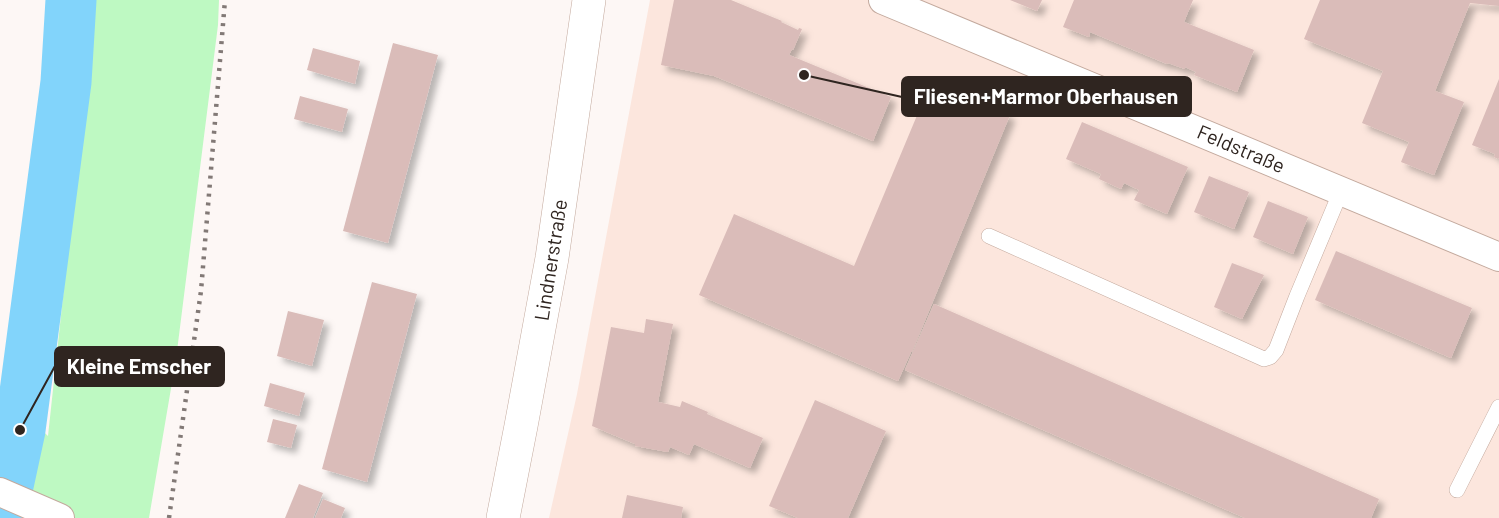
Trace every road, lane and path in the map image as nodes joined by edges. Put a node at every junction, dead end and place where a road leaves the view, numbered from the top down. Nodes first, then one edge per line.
1 (589, 0) edge
2 (884, 0) edge
3 (1341, 191) junction
4 (989, 236) dead end
5 (1499, 257) edge
6 (1499, 406) edge
7 (1457, 490) dead end
8 (0, 492) edge
9 (60, 518) edge
10 (503, 518) edge

1 - 10 street, Lindnerstraße
2 - 3 street, Feldstraße
3 - 4 lane
3 - 5 street, Feldstraße
6 - 7 lane
8 - 9 street

